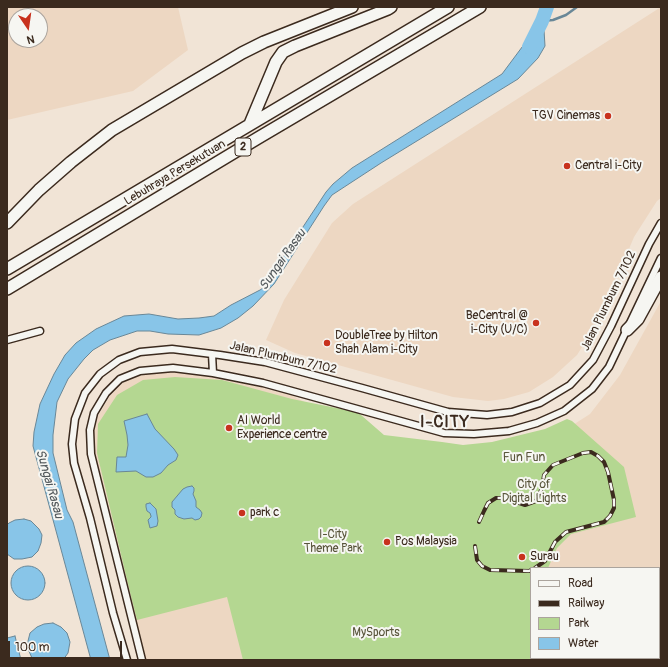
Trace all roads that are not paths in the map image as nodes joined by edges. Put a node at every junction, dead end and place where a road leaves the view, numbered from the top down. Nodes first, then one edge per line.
1 (352, 7) edge
2 (391, 7) edge
3 (448, 7) edge
4 (480, 7) edge
5 (250, 124) junction
6 (7, 223) edge
7 (661, 223) edge
8 (661, 258) edge
9 (7, 269) edge
10 (661, 277) edge
11 (7, 288) edge
12 (627, 330) junction
13 (40, 331) dead end
14 (7, 340) edge
15 (212, 354) junction
16 (213, 373) junction
17 (127, 660) edge
18 (142, 660) edge

1 - 6 highway
2 - 5 highway
3 - 5 highway, Lebuhraya Persekutuan / 2
4 - 11 highway, Lebuhraya Persekutuan / 2
5 - 9 highway, Lebuhraya Persekutuan / 2
7 - 15 street, Jalan Plumbum 7/102
8 - 12 street
10 - 12 highway
12 - 16 street
13 - 14 street
15 - 16 street
15 - 17 street, Jalan Plumbum 7/102
16 - 18 street

